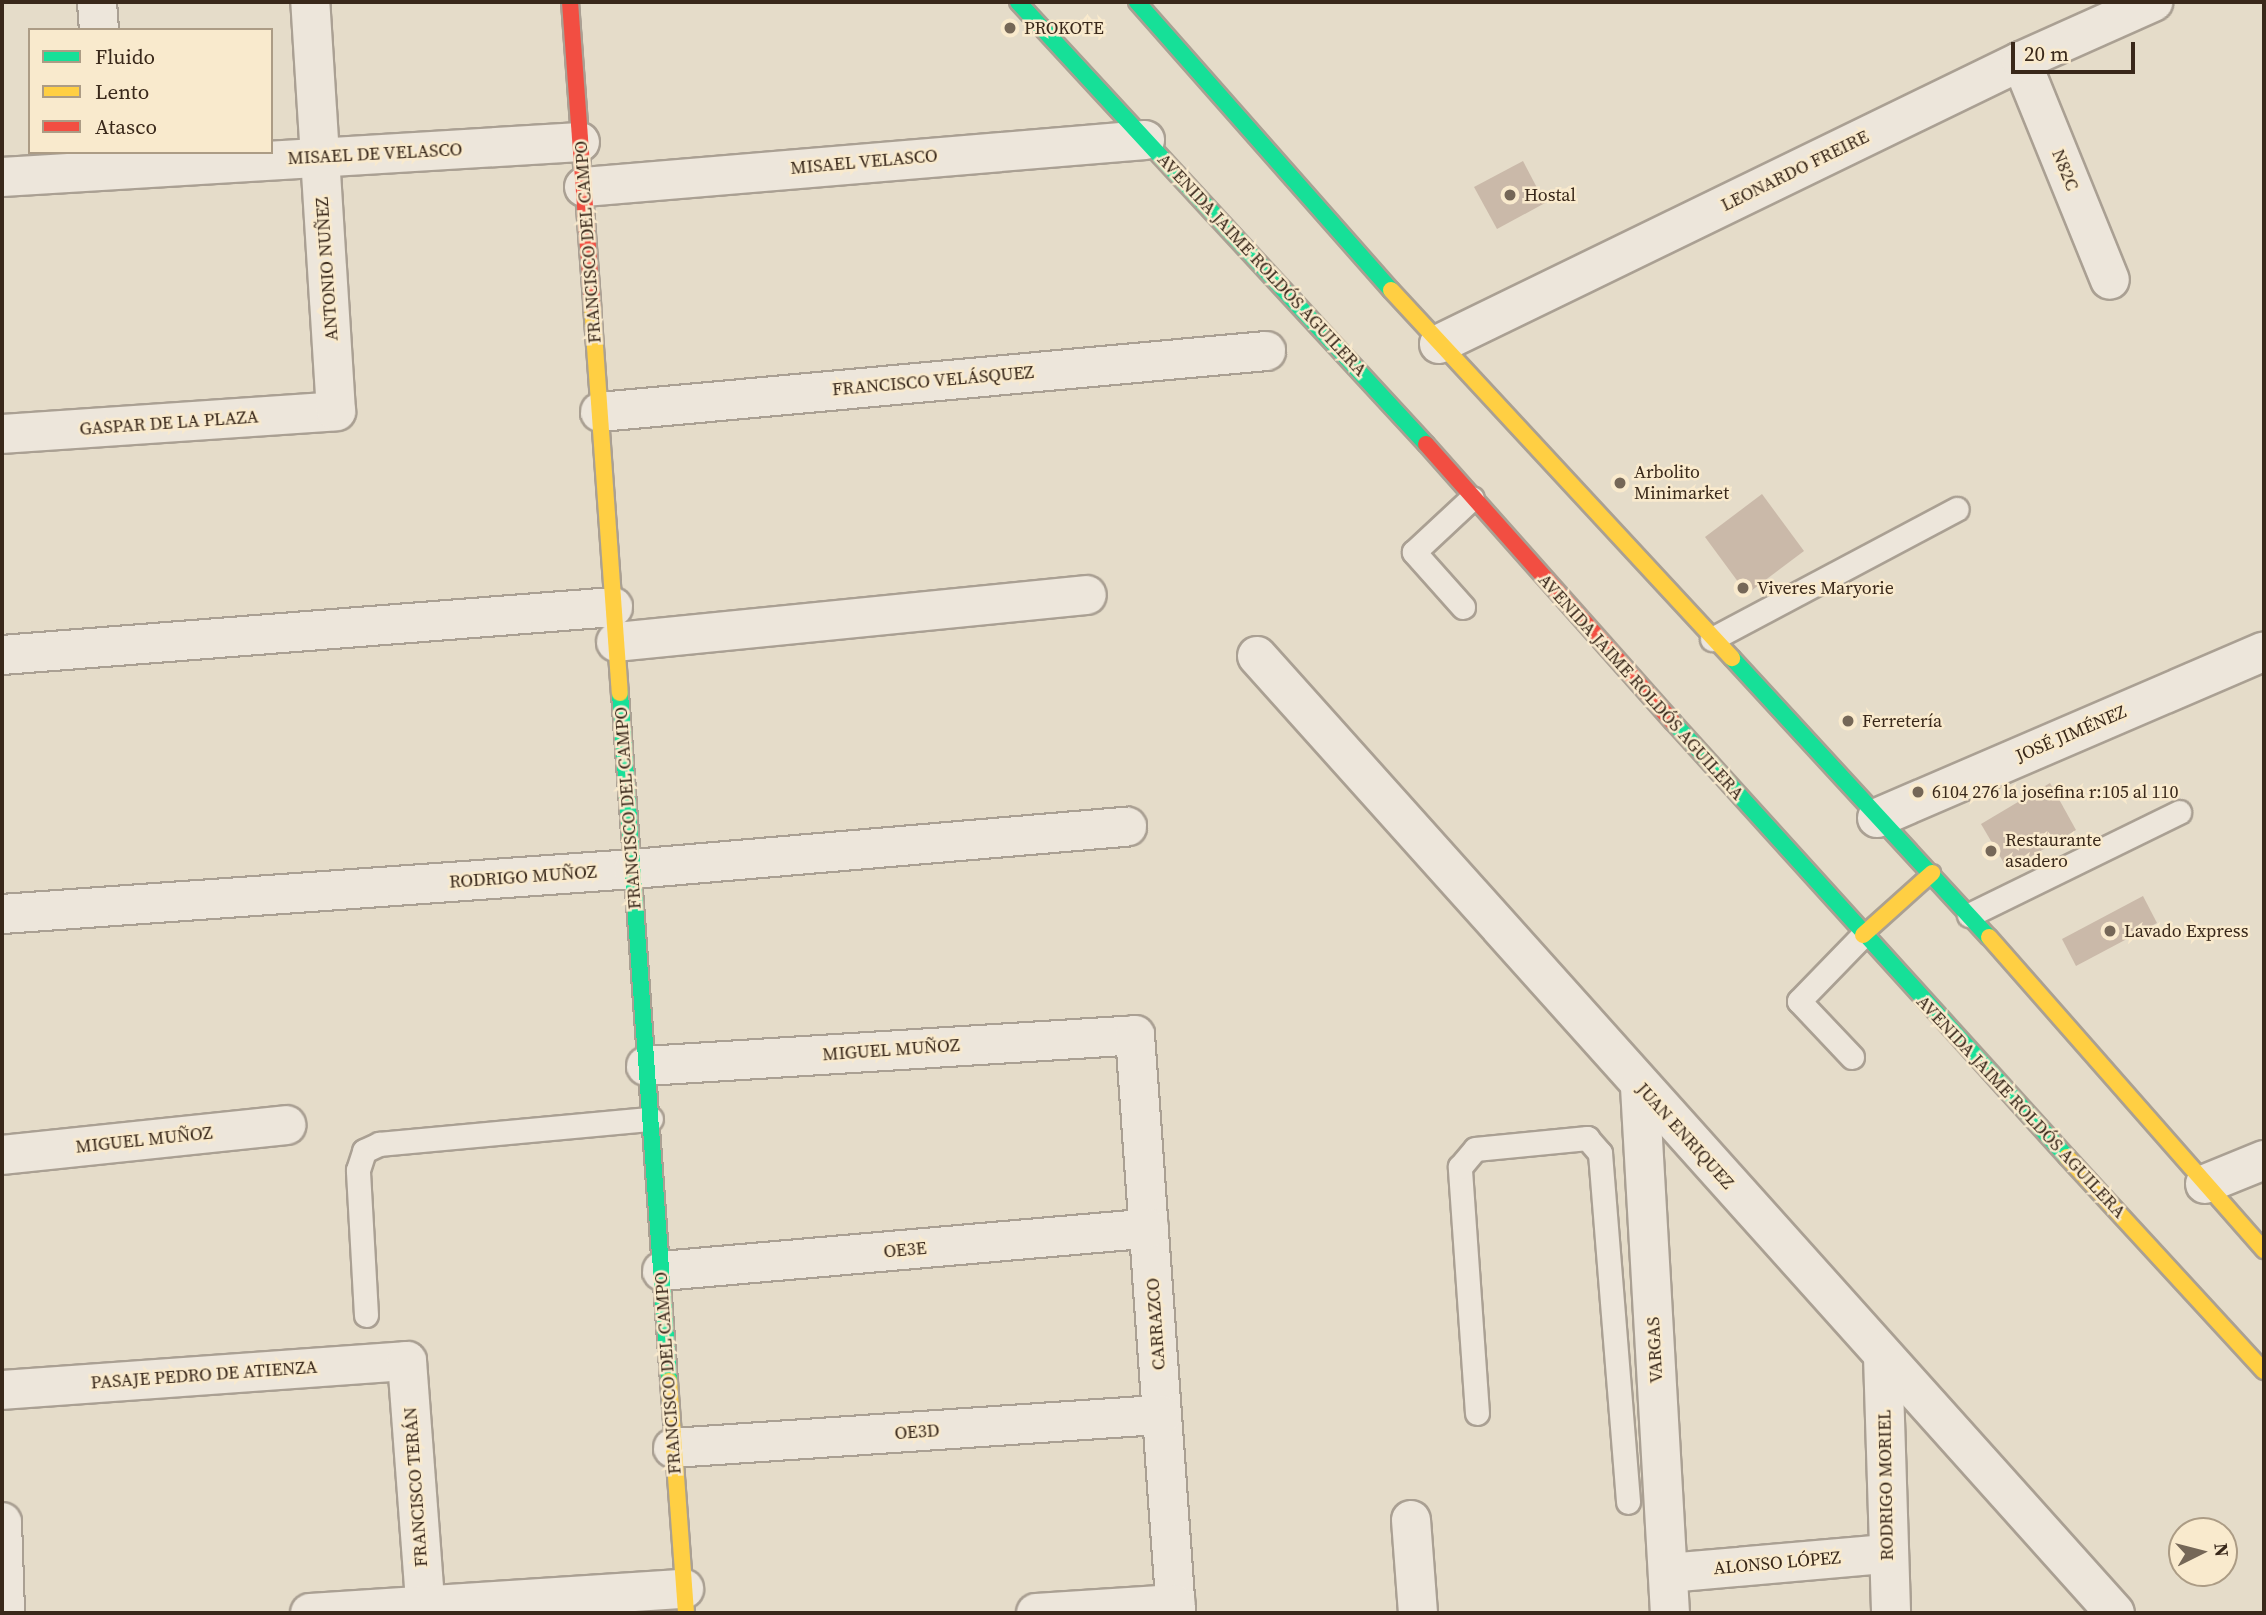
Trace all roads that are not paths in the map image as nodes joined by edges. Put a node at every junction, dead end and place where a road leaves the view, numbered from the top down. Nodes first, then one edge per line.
1 (97, 2) edge
2 (310, 2) edge
3 (570, 2) edge
4 (1018, 2) edge
5 (1137, 2) edge
6 (2152, 2) edge
7 (99, 28) edge
8 (2021, 61) junction
9 (1145, 140) junction
10 (580, 142) junction
11 (320, 157) junction
12 (110, 161) edge
13 (2, 177) edge
14 (584, 187) junction
15 (2110, 280) dead end
16 (1439, 344) junction
17 (1266, 351) dead end
18 (336, 411) joint
19 (600, 411) junction
20 (2, 435) edge
21 (1472, 498) junction
22 (1956, 509) dead end
23 (1087, 595) dead end
24 (1463, 607) dead end
25 (615, 624) junction
26 (1712, 639) junction
27 (2264, 651) edge
28 (2, 655) edge
29 (1257, 656) dead end
30 (2179, 812) dead end
31 (1877, 818) junction
32 (1127, 827) dead end
33 (632, 869) junction
34 (1932, 873) junction
35 (2, 914) edge
36 (1969, 915) junction
37 (1863, 934) junction
38 (1135, 1035) joint
39 (1852, 1057) dead end
40 (646, 1066) junction
41 (1640, 1087) junction
42 (651, 1119) junction
43 (286, 1125) dead end
44 (2, 1155) edge
45 (2264, 1160) edge
46 (2205, 1184) junction
47 (1149, 1228) junction
48 (2264, 1250) edge
49 (662, 1271) junction
50 (366, 1315) dead end
51 (1883, 1356) junction
52 (407, 1361) joint
53 (2264, 1371) edge
54 (2, 1390) edge
55 (1477, 1413) dead end
56 (1162, 1415) junction
57 (673, 1448) junction
58 (1628, 1502) dead end
59 (1411, 1520) dead end
60 (2, 1522) edge
61 (1886, 1554) junction
62 (1668, 1573) junction
63 (685, 1601) edge
64 (1176, 1609) edge
65 (426, 1610) edge
66 (5, 1613) edge
67 (310, 1613) edge
68 (1037, 1613) edge
69 (1418, 1613) edge
70 (1670, 1613) edge
71 (1891, 1613) edge
72 (2115, 1613) edge

1 - 7 street
2 - 11 street, ANTONIO NUÑEZ
3 - 10 street, FRANCISCO DEL CAMPO
4 - 9 street, AVENIDA JAIME ROLDÓS AGUILERA
5 - 16 street
6 - 8 street, LEONARDO FREIRE
8 - 15 street, N82C
8 - 16 street, LEONARDO FREIRE
9 - 14 street, MISAEL VELASCO
9 - 21 street, AVENIDA JAIME ROLDÓS AGUILERA
10 - 11 street, MISAEL DE VELASCO
10 - 14 street, FRANCISCO DEL CAMPO
11 - 12 street, MISAEL DE VELASCO
11 - 18 street, ANTONIO NUÑEZ
12 - 13 street, MISAEL DE VELASCO
14 - 19 street, FRANCISCO DEL CAMPO
16 - 26 street
17 - 19 street, FRANCISCO VELÁSQUEZ
18 - 20 street, GASPAR DE LA PLAZA
19 - 25 street, FRANCISCO DEL CAMPO
21 - 24 lane
21 - 37 street, AVENIDA JAIME ROLDÓS AGUILERA
22 - 26 lane
23 - 25 street
25 - 28 street
25 - 33 street, FRANCISCO DEL CAMPO
26 - 31 street
27 - 31 street, JOSÉ JIMÉNEZ
29 - 41 street, JUAN ENRIQUEZ
30 - 36 lane
31 - 34 street
32 - 33 street, RODRIGO MUÑOZ
33 - 35 street, RODRIGO MUÑOZ
33 - 40 street, FRANCISCO DEL CAMPO
34 - 36 street
34 - 37 street
36 - 46 street
37 - 39 lane
37 - 53 street, AVENIDA JAIME ROLDÓS AGUILERA
38 - 40 street, MIGUEL MUÑOZ
38 - 47 street, CARRAZCO
40 - 42 street, FRANCISCO DEL CAMPO
41 - 51 street, JUAN ENRIQUEZ
41 - 62 street, VARGAS
42 - 49 street, FRANCISCO DEL CAMPO
42 - 50 lane
43 - 44 street, MIGUEL MUÑOZ
45 - 46 street
46 - 48 street
47 - 49 street, OE3E
47 - 56 street, CARRAZCO
49 - 57 street, FRANCISCO DEL CAMPO
51 - 61 street, RODRIGO MORIEL
51 - 72 street, JUAN ENRIQUEZ
52 - 54 street, PASAJE PEDRO DE ATIENZA
52 - 65 street, FRANCISCO TERÁN
55 - 58 lane
56 - 57 street, OE3D
56 - 64 street, CARRAZCO
57 - 63 street, FRANCISCO DEL CAMPO
59 - 69 street
60 - 66 street
61 - 62 street, ALONSO LÓPEZ
61 - 71 street, RODRIGO MORIEL
62 - 70 street, VARGAS
63 - 65 street
64 - 68 street
65 - 67 street

